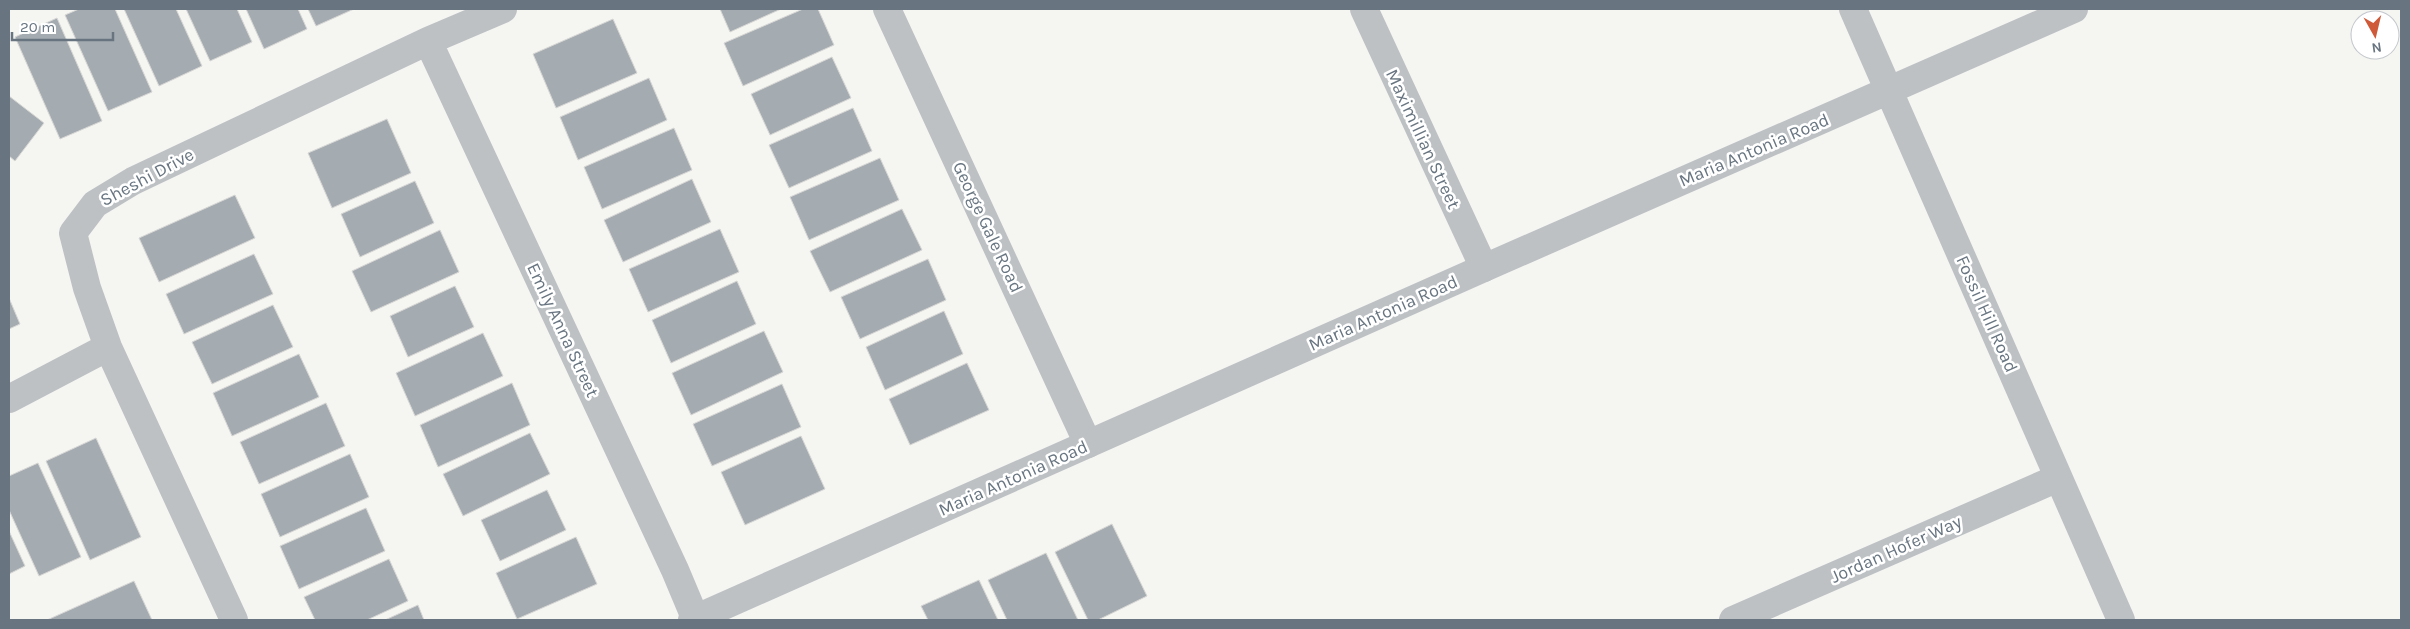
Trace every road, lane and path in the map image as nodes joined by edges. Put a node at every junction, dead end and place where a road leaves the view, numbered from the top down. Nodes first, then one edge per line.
1 (503, 9) edge
2 (887, 9) edge
3 (1364, 9) edge
4 (1853, 9) edge
5 (2074, 9) edge
6 (428, 41) junction
7 (1889, 91) junction
8 (1484, 268) junction
9 (108, 347) junction
10 (9, 399) edge
11 (1088, 444) junction
12 (2058, 478) junction
13 (234, 620) edge
14 (695, 620) edge
15 (1733, 620) edge
16 (2121, 620) edge

1 - 6 street, Sheshi Drive
2 - 11 street, George Gale Road
3 - 8 street, Maximillian Street
4 - 7 street, Fossil Hill Road
5 - 7 street, Maria Antonia Road
6 - 9 street, Sheshi Drive
6 - 14 street, Emily Anna Street
7 - 8 street, Maria Antonia Road
7 - 12 street, Fossil Hill Road
8 - 11 street, Maria Antonia Road
9 - 10 street
9 - 13 street, Sheshi Drive
11 - 14 street, Maria Antonia Road
12 - 15 street, Jordan Hofer Way
12 - 16 street, Fossil Hill Road

